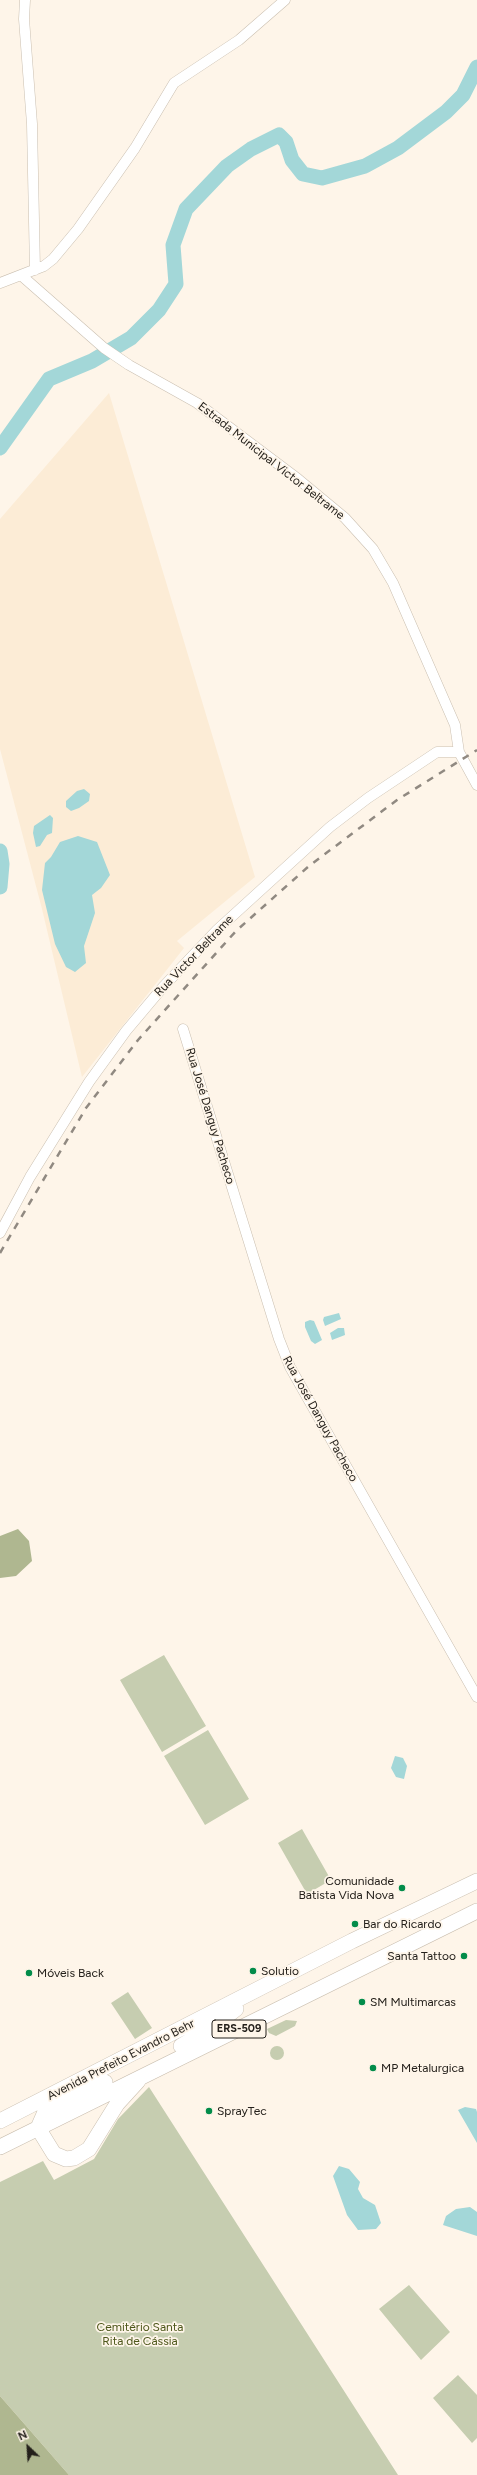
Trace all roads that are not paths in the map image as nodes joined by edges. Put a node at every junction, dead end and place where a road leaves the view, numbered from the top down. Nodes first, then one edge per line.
1 (25, 0) edge
2 (285, 0) edge
3 (35, 270) junction
4 (22, 276) junction
5 (0, 283) edge
6 (459, 752) junction
7 (477, 785) edge
8 (183, 1028) dead end
9 (0, 1233) edge
10 (477, 1697) edge
11 (477, 1881) edge
12 (477, 1911) edge
13 (265, 1987) junction
14 (144, 2075) junction
15 (0, 2121) edge
16 (38, 2128) junction
17 (0, 2147) edge

1 - 3 street
2 - 3 street
3 - 4 street
4 - 5 street
4 - 6 street, Estrada Municipal Victor Beltrame
6 - 7 street, Estrada Municipal Victor Beltrame
6 - 9 street, Rua Victor Beltrame
8 - 10 street, Rua José Danguy Pacheco
11 - 13 highway, Avenida Prefeito Evandro Behr / ERS-509
12 - 14 highway, Avenida Prefeito Evandro Behr / ERS-509
13 - 15 highway, Avenida Prefeito Evandro Behr / ERS-509
13 - 16 highway
14 - 16 highway, Avenida Prefeito Evandro Behr / ERS-509
14 - 16 highway
16 - 17 highway, Avenida Prefeito Evandro Behr / ERS-509

